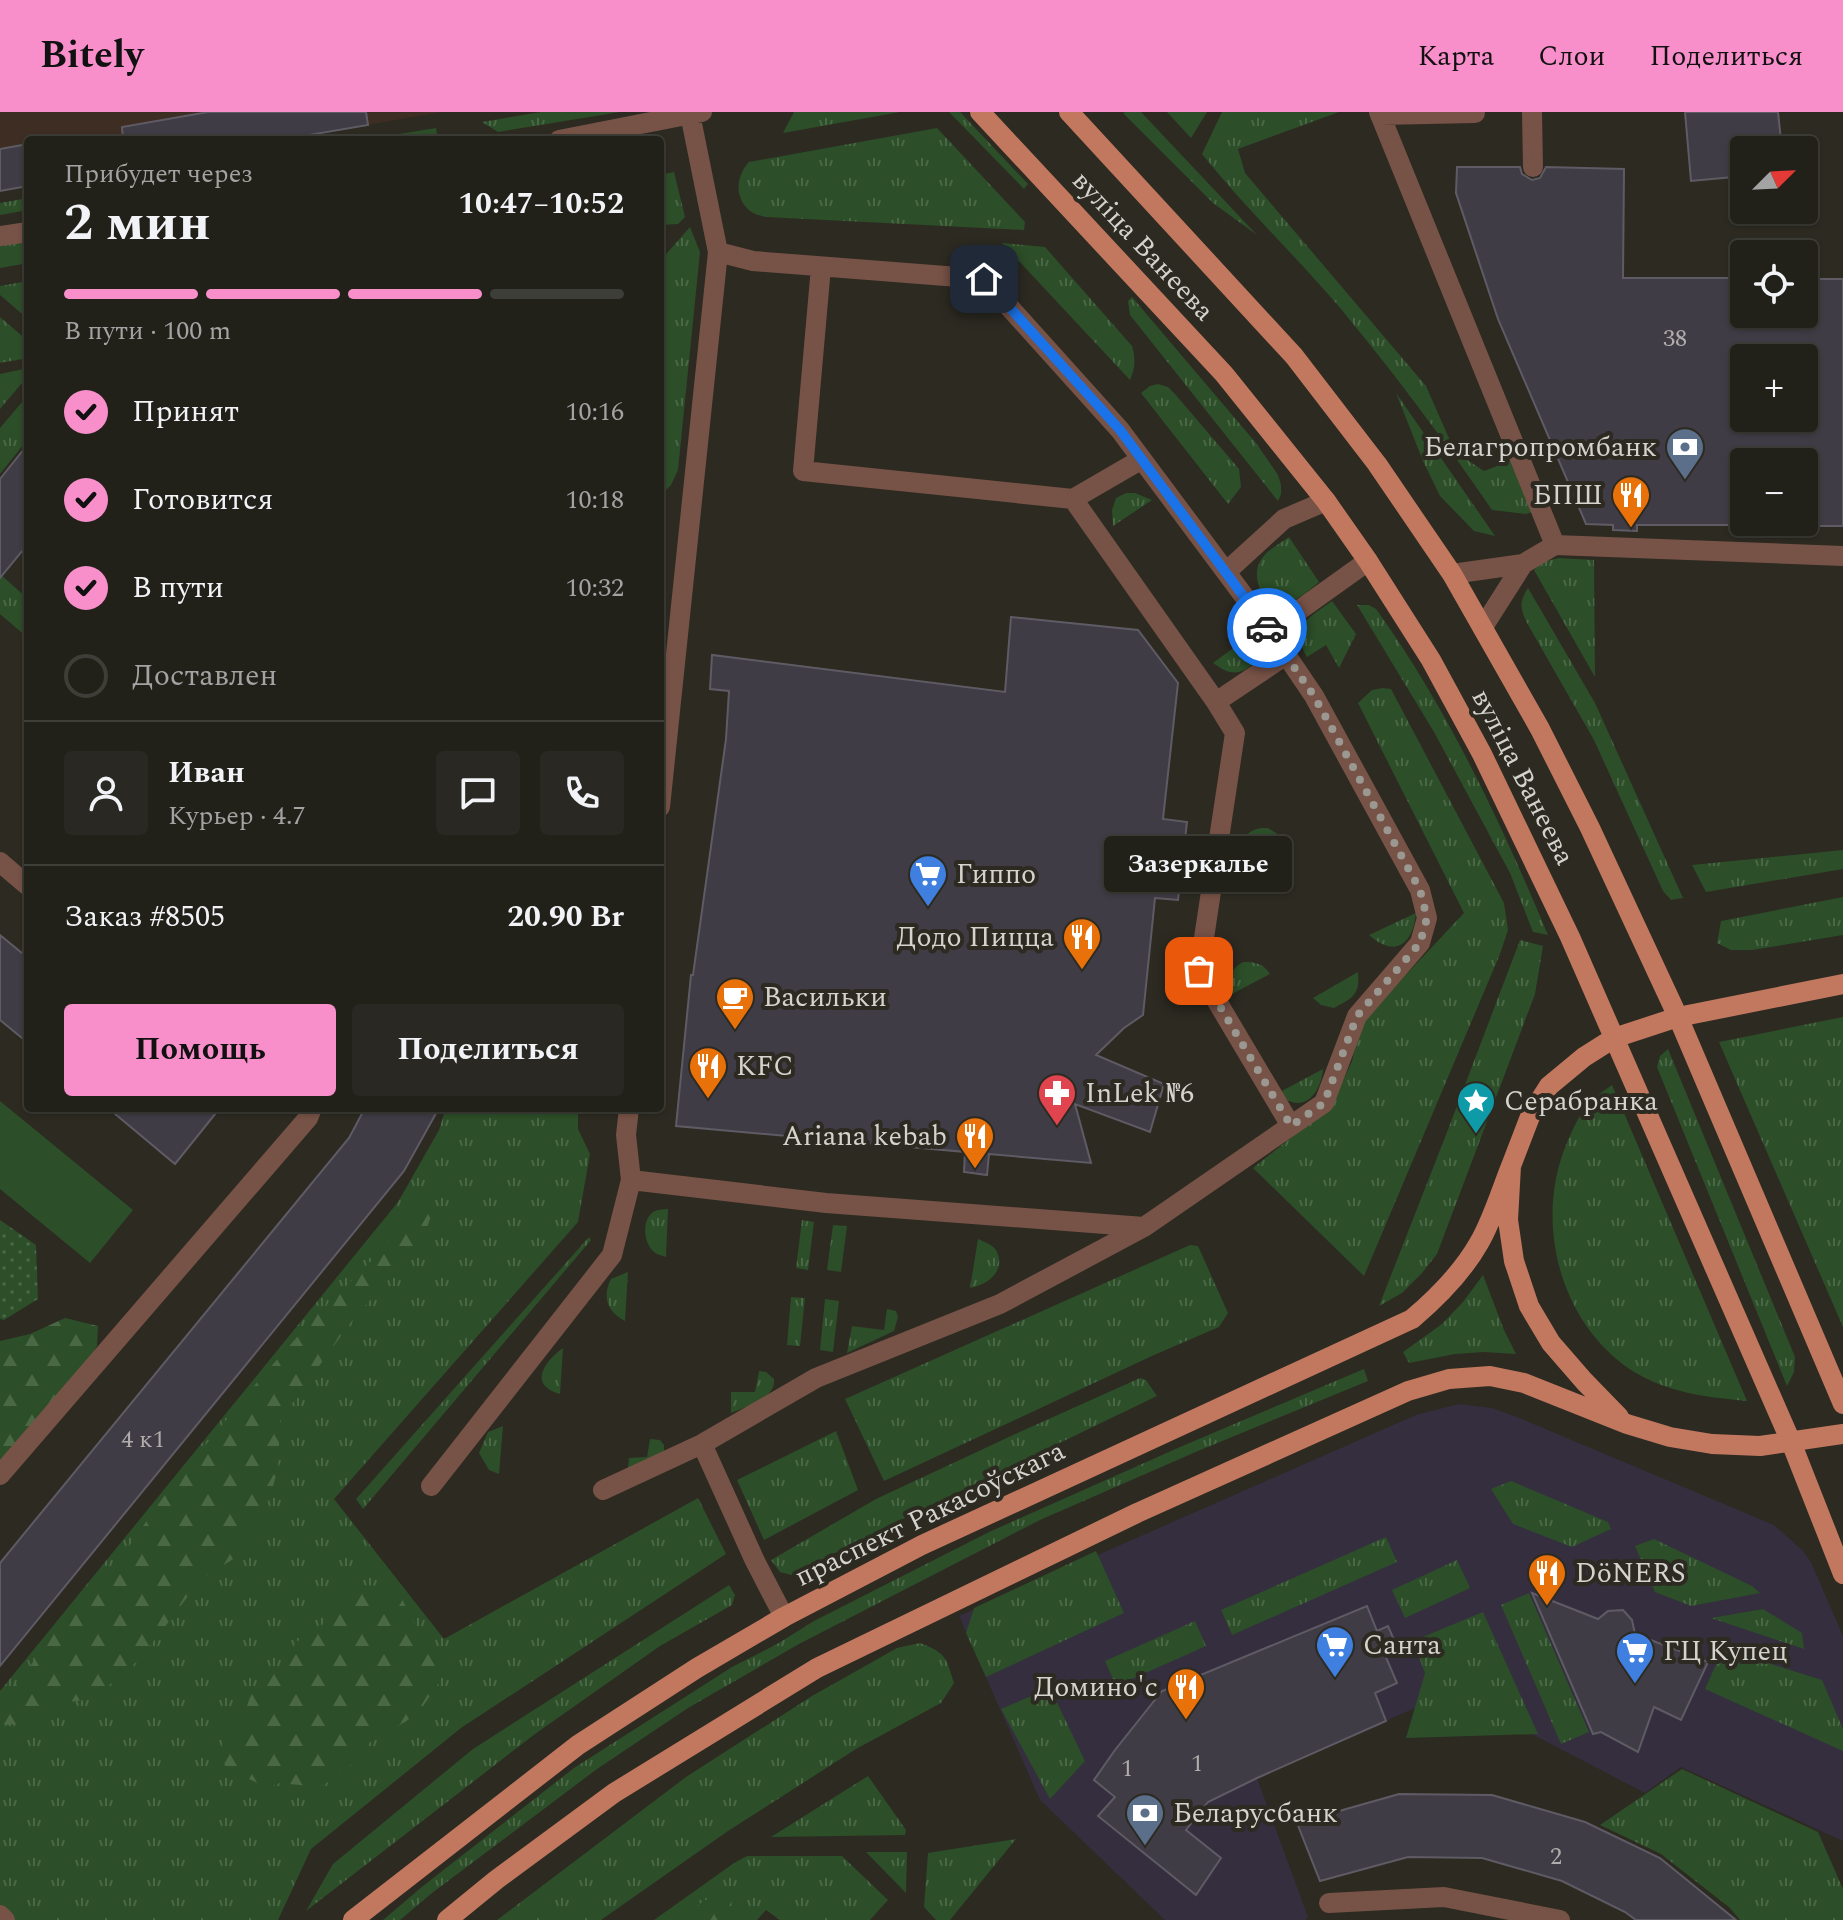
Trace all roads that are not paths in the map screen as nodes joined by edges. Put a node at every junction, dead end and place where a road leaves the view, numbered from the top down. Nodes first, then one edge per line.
1 (980, 112) edge
2 (1069, 112) edge
3 (1532, 112) edge
4 (696, 113) edge
5 (1379, 113) edge
6 (1475, 113) edge
7 (579, 136) edge
8 (1533, 167) dead end
9 (24, 233) edge
10 (0, 236) edge
11 (718, 252) junction
12 (821, 267) junction
13 (1142, 459) junction
14 (1073, 499) junction
15 (1326, 501) junction
16 (1555, 545) junction
17 (1843, 556) edge
18 (1368, 561) junction
19 (1523, 564) junction
20 (1226, 572) junction
21 (1452, 574) junction
22 (1483, 627) junction
23 (1270, 631) junction
24 (1286, 655) junction
25 (1216, 702) junction
26 (664, 769) edge
27 (0, 862) edge
28 (24, 883) edge
29 (1843, 984) edge
30 (1678, 1017) junction
31 (1614, 1038) junction
32 (310, 1112) edge
33 (629, 1112) edge
34 (1291, 1126) junction
35 (1511, 1166) junction
36 (631, 1180) junction
37 (1144, 1227) junction
38 (1843, 1404) edge
39 (1627, 1424) junction
40 (1843, 1434) edge
41 (1791, 1442) junction
42 (702, 1444) junction
43 (0, 1475) edge
44 (431, 1486) dead end
45 (603, 1490) dead end
46 (1843, 1574) edge
47 (784, 1617) junction
48 (1329, 1903) dead end
49 (0, 1915) edge
50 (5, 1920) edge
51 (353, 1920) edge
52 (447, 1920) edge
53 (1560, 1920) edge

1 - 15 main road, вуліца Ванеева
2 - 21 main road, вуліца Ванеева
3 - 8 street
4 - 7 street
4 - 11 street
5 - 6 street
5 - 16 street
9 - 10 street
11 - 12 street
11 - 26 street
12 - 13 street
12 - 14 street
13 - 14 street
13 - 20 street
14 - 25 street
15 - 18 main road, вуліца Ванеева
15 - 20 street
16 - 17 street
16 - 19 street
18 - 23 street
18 - 31 main road, вуліца Ванеева
19 - 21 street
19 - 22 street
20 - 23 street
21 - 22 main road, вуліца Ванеева
22 - 30 main road, вуліца Ванеева
23 - 24 street
24 - 25 street
24 - 34 street
25 - 34 street
27 - 28 street
29 - 30 main road, праспект Ракасоўскага
30 - 31 main road, праспект Ракасоўскага
30 - 38 main road, вуліца Ванеева
31 - 35 main road, праспект Ракасоўскага
31 - 41 main road, вуліца Ванеева
32 - 43 street
33 - 36 street
34 - 37 street
35 - 39 main road
35 - 47 main road, праспект Ракасоўскага
36 - 37 street
36 - 44 street
37 - 42 street
39 - 41 main road
39 - 52 main road
40 - 41 main road
41 - 46 main road, вуліца Ванеева
42 - 45 street
42 - 47 street
47 - 51 main road, праспект Ракасоўскага
48 - 53 street
49 - 50 street

